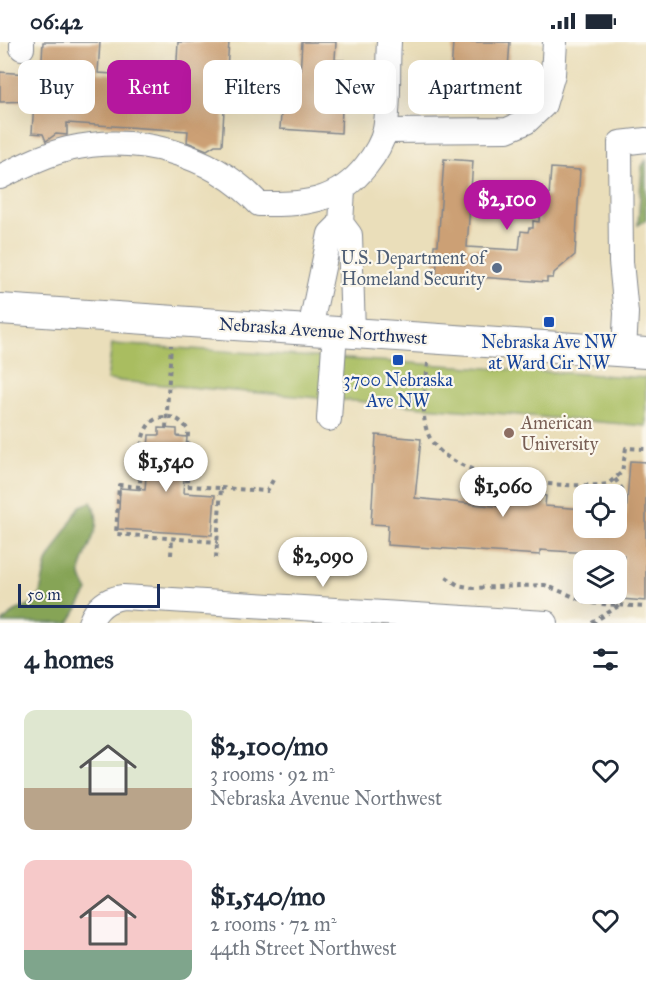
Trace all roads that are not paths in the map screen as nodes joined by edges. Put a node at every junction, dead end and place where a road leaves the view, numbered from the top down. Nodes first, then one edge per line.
1 (389, 42) edge
2 (555, 42) edge
3 (385, 131) junction
4 (646, 140) edge
5 (0, 177) edge
6 (343, 190) junction
7 (341, 223) junction
8 (0, 309) edge
9 (333, 331) junction
10 (635, 353) edge
11 (328, 419) dead end
12 (337, 616) edge
13 (90, 623) edge
14 (546, 623) edge

1 - 3 street
2 - 3 street
3 - 6 street
4 - 10 street
5 - 6 street
6 - 7 street
7 - 9 street
7 - 9 street
8 - 9 main road, Nebraska Avenue Northwest
9 - 10 main road, Nebraska Avenue Northwest
9 - 11 street
12 - 13 street
12 - 14 street

